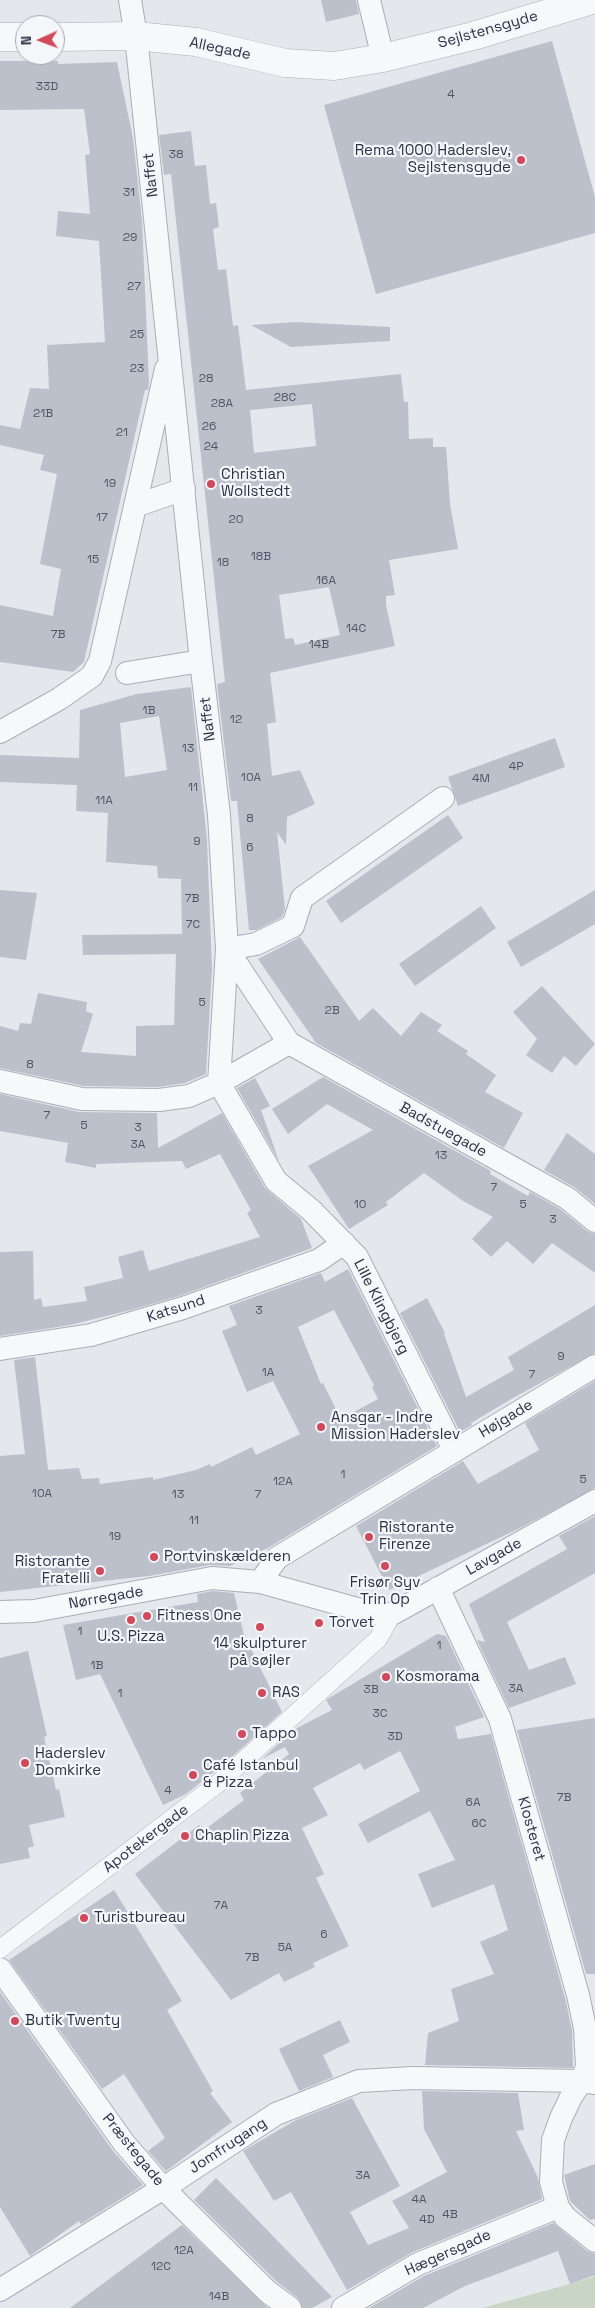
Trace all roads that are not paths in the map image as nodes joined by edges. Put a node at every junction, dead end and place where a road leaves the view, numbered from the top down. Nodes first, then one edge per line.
1 (130, 0) edge
2 (369, 0) edge
3 (592, 0) edge
4 (136, 36) junction
5 (0, 37) edge
6 (15, 37) edge
7 (65, 37) edge
8 (383, 58) junction
9 (170, 351) junction
10 (184, 489) junction
11 (136, 506) junction
12 (201, 661) junction
13 (127, 673) dead end
14 (0, 732) edge
15 (443, 798) dead end
16 (227, 949) junction
17 (289, 1043) junction
18 (0, 1080) edge
19 (219, 1083) junction
20 (595, 1221) edge
21 (344, 1242) junction
22 (0, 1349) edge
23 (595, 1366) edge
24 (454, 1450) junction
25 (595, 1501) edge
26 (260, 1582) junction
27 (438, 1588) junction
28 (0, 1612) edge
29 (392, 1614) junction
30 (0, 1949) edge
31 (0, 1969) edge
32 (589, 2082) edge
33 (164, 2188) junction
34 (558, 2207) junction
35 (595, 2241) edge
36 (0, 2290) edge
37 (290, 2308) edge
38 (343, 2308) edge

1 - 4 street, Naffet
2 - 8 street
3 - 8 street, Sejlstensgyde
4 - 7 street, Allegade
4 - 8 street, Allegade
4 - 9 street, Naffet
5 - 6 street
9 - 10 street, Naffet
9 - 11 street, Naffet
10 - 11 street
10 - 12 street, Naffet
11 - 14 street, Naffet
12 - 13 street
12 - 16 street, Naffet
15 - 16 street
16 - 17 street
16 - 19 street, Naffet
17 - 19 street
17 - 20 street, Badstuegade
18 - 19 street
19 - 21 street, Lille Klingbjerg
21 - 22 street, Katsund
21 - 24 street, Lille Klingbjerg
23 - 24 street, Højgade
24 - 26 street, Højgade
25 - 27 street, Lavgade
26 - 28 street, Nørregade
26 - 29 street
27 - 29 street, Lavgade
27 - 32 street, Klosteret
29 - 30 street, Apotekergade
31 - 33 street, Præstegade
32 - 33 street, Jomfrugang
32 - 34 street, Klosteret
33 - 36 street, Jomfrugang
33 - 37 street, Præstegade
34 - 35 street, Klosteret
34 - 38 street, Hægersgade

